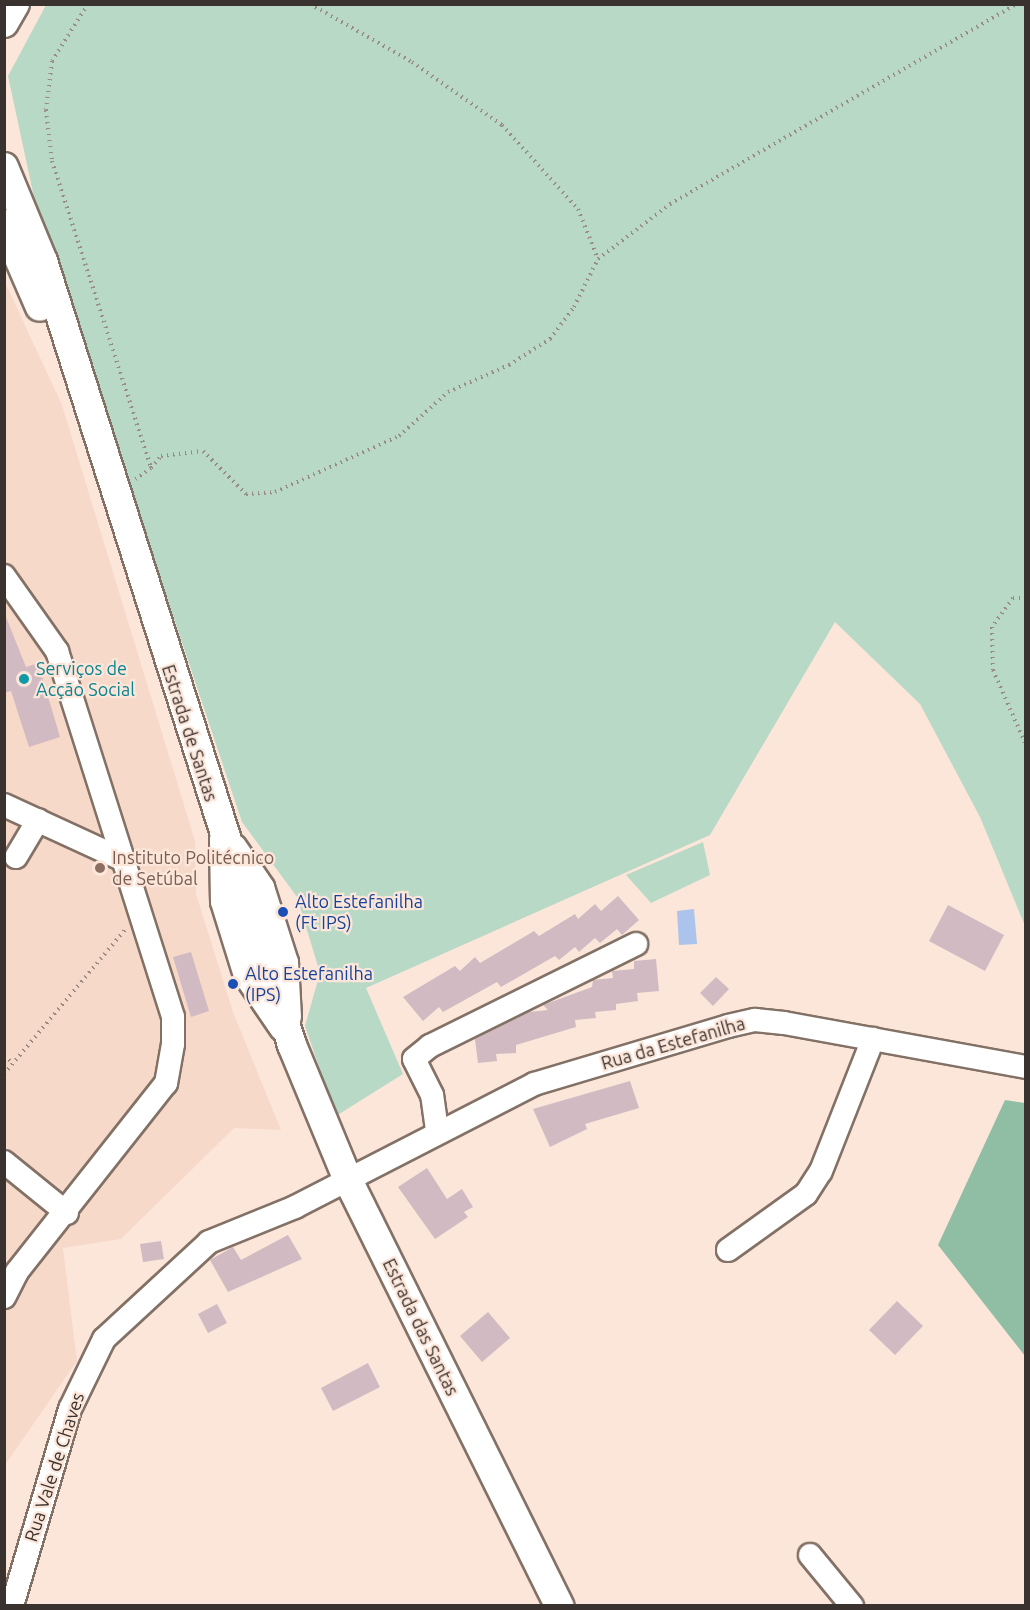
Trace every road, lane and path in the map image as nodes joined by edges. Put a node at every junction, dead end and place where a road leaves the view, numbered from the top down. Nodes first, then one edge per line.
1 (15, 4) edge
2 (88, 4) edge
3 (310, 4) edge
4 (1017, 4) edge
5 (4, 24) edge
6 (4, 167) edge
7 (4, 224) edge
8 (598, 259) junction
9 (89, 421) junction
10 (151, 468) junction
11 (113, 496) junction
12 (4, 576) edge
13 (1026, 598) edge
14 (1026, 745) edge
15 (4, 806) edge
16 (38, 820) junction
17 (16, 857) dead end
18 (126, 861) junction
19 (141, 911) junction
20 (636, 944) dead end
21 (873, 1040) junction
22 (292, 1045) joint
23 (4, 1056) edge
24 (14, 1063) junction
25 (1026, 1067) edge
26 (4, 1074) edge
27 (437, 1130) junction
28 (4, 1162) edge
29 (347, 1178) junction
30 (67, 1213) junction
31 (728, 1250) dead end
32 (4, 1297) edge
33 (810, 1555) dead end
34 (12, 1605) edge
35 (559, 1605) edge
36 (852, 1605) edge

1 - 5 main road
2 - 10 path
3 - 8 path
4 - 8 path
6 - 9 main road, Estrada de Santas
7 - 9 main road, Estrada de Santas
8 - 10 path
9 - 11 main road, Estrada de Santas
10 - 11 path
11 - 22 main road, Estrada de Santas
12 - 18 street
13 - 14 path
15 - 16 street
16 - 17 street
16 - 18 street
18 - 19 street
19 - 24 path
19 - 30 street
20 - 27 street
21 - 25 street, Rua da Estefanilha
21 - 27 street, Rua da Estefanilha
21 - 31 street
22 - 29 main road, Estrada das Santas
23 - 24 path
24 - 26 path
27 - 29 street, Rua da Estefanilha
28 - 30 street
29 - 34 street, Rua Vale de Chaves
29 - 35 main road, Estrada das Santas
30 - 32 street
33 - 36 street

